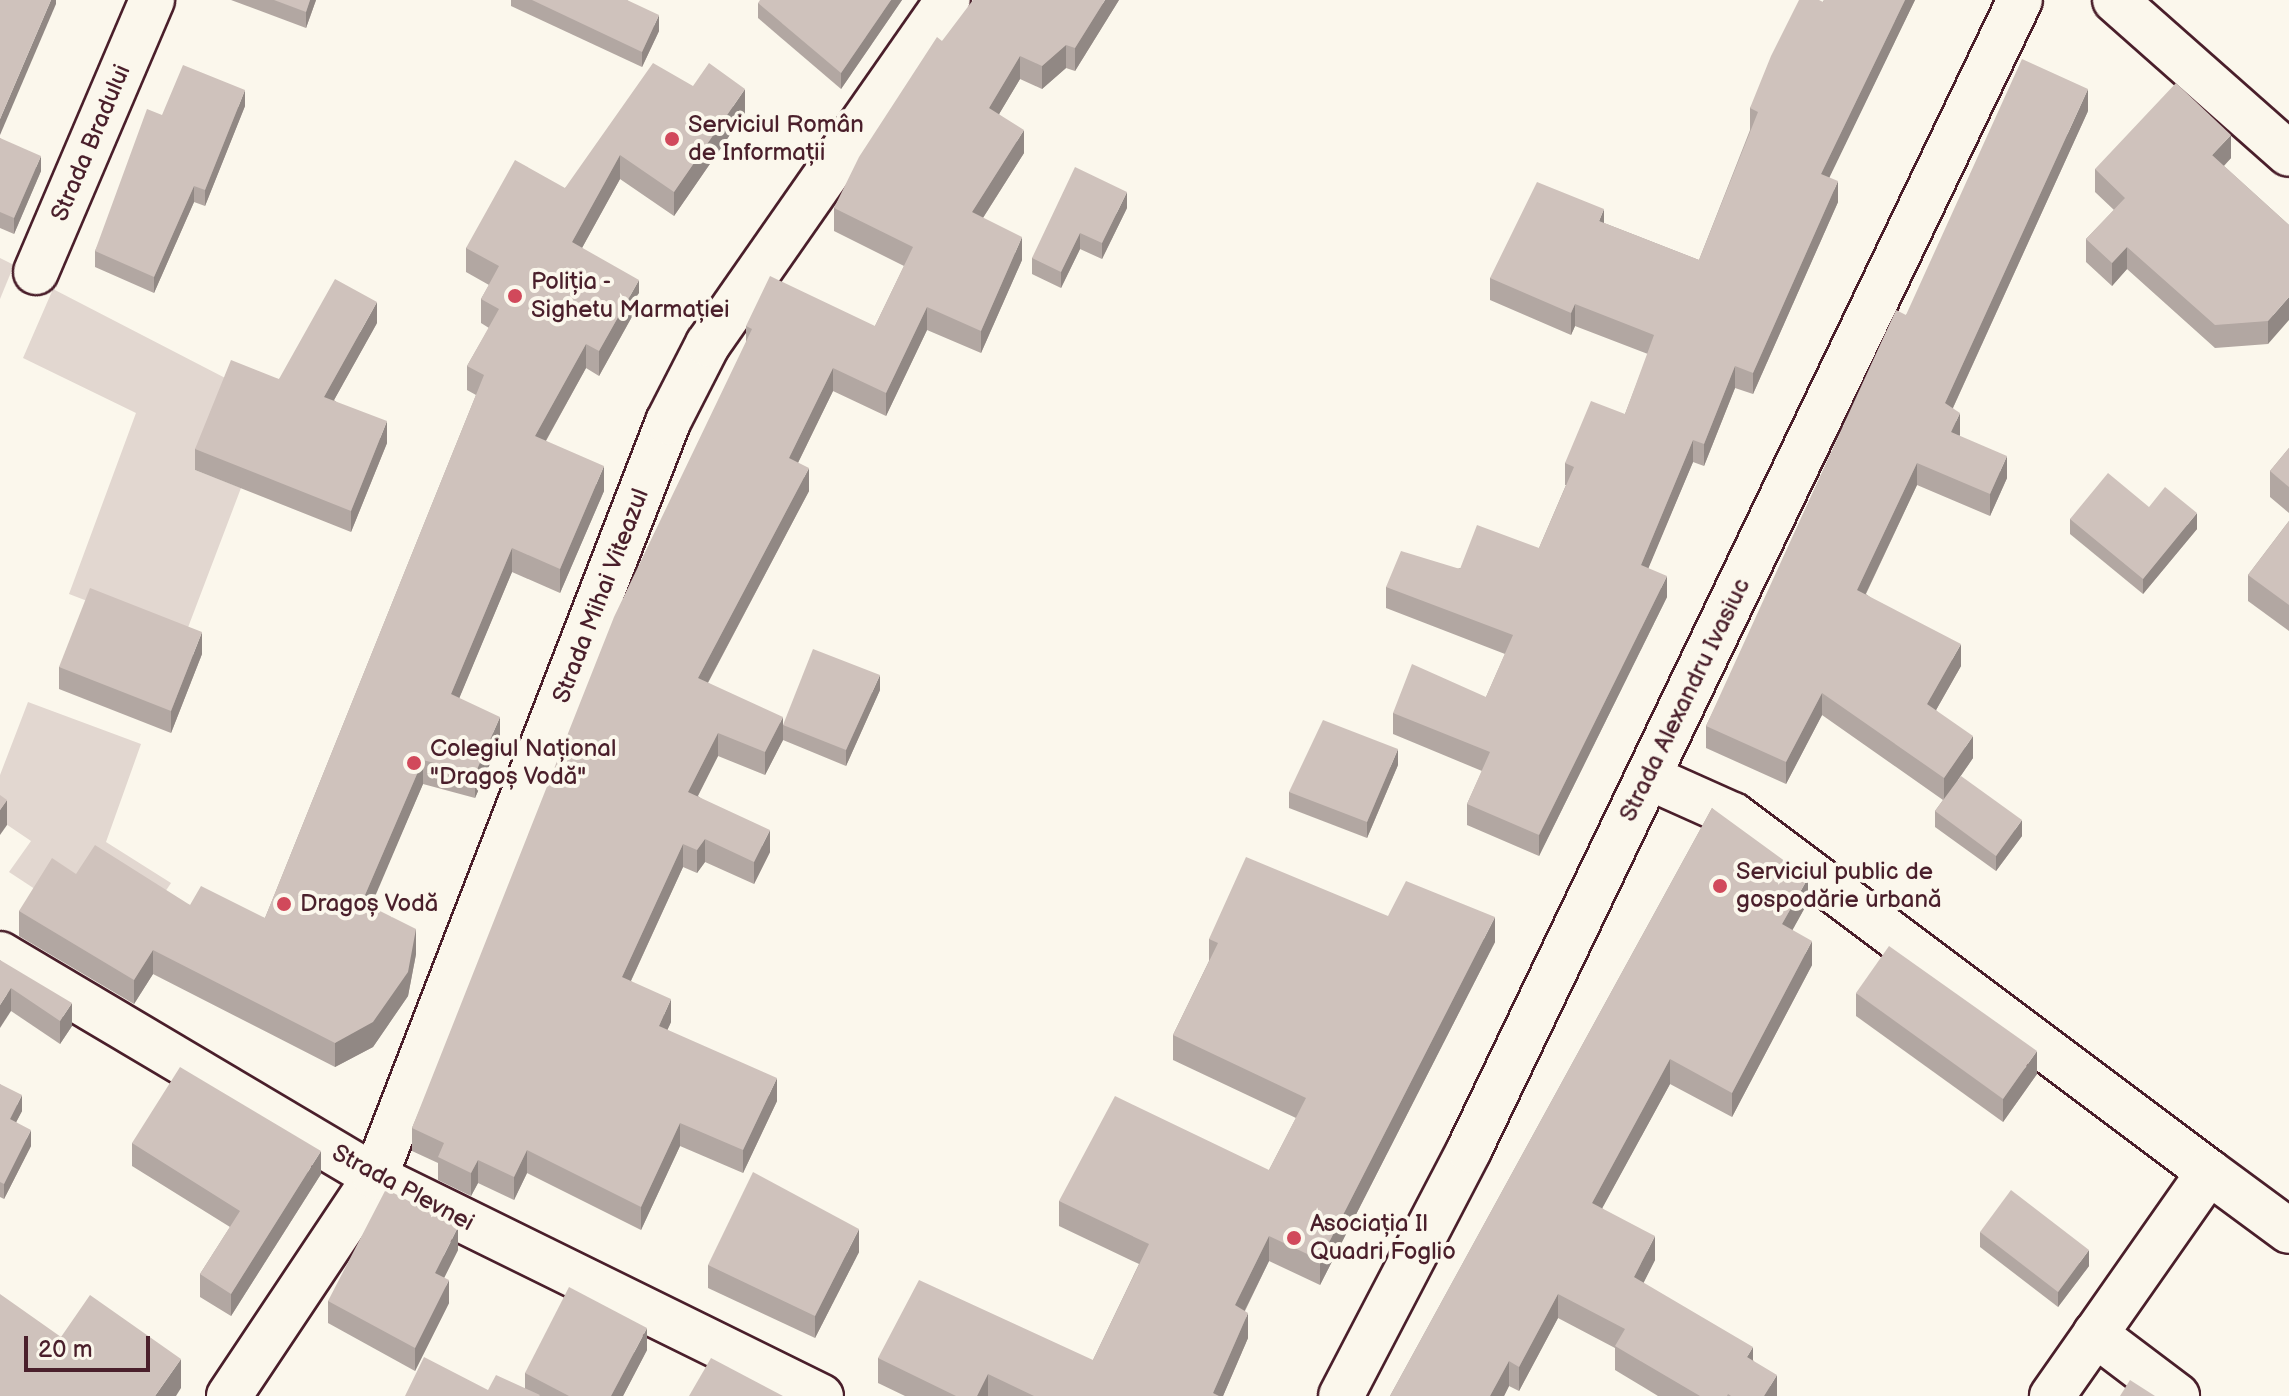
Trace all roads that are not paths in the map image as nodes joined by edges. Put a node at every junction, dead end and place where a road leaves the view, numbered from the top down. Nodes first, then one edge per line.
1 (948, 0) edge
2 (2020, 0) edge
3 (2115, 0) edge
4 (137, 5) edge
5 (2289, 154) edge
6 (36, 272) dead end
7 (1648, 777) junction
8 (0, 954) edge
9 (2209, 1172) junction
10 (375, 1177) junction
11 (2289, 1231) edge
12 (2095, 1334) junction
13 (229, 1396) edge
14 (821, 1396) edge
15 (1341, 1396) edge
16 (2052, 1396) edge
17 (2177, 1396) edge

1 - 10 street, Strada Mihai Viteazul
2 - 7 street, Strada Alexandru Ivasiuc
3 - 5 street
4 - 6 street, Strada Bradului
7 - 9 street
7 - 15 street, Strada Alexandru Ivasiuc
8 - 10 street, Strada Plevnei
9 - 11 street
9 - 12 street
10 - 13 street, Strada Mihai Viteazul
10 - 14 street, Strada Plevnei
12 - 16 street
12 - 17 street

